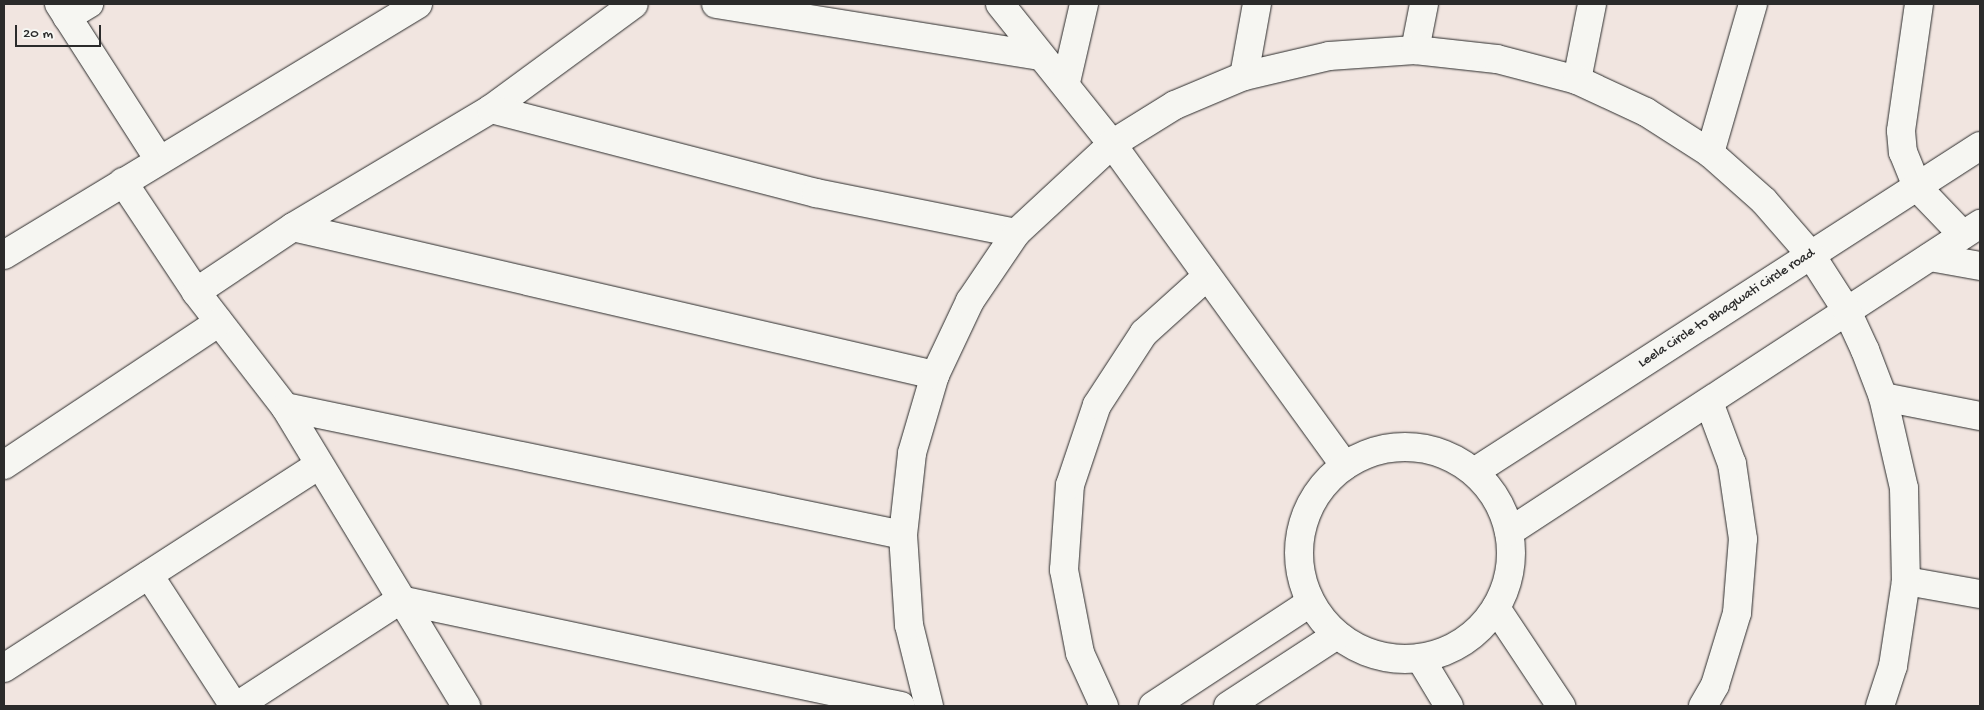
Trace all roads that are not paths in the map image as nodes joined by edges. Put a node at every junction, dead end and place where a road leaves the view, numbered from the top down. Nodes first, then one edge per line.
1 (418, 4) edge
2 (634, 4) edge
3 (716, 4) edge
4 (1000, 4) edge
5 (1084, 4) edge
6 (1257, 4) edge
7 (1424, 4) edge
8 (1592, 4) edge
9 (1752, 4) edge
10 (1919, 4) edge
11 (72, 8) edge
12 (1416, 50) junction
13 (1040, 56) junction
14 (1244, 76) junction
15 (1577, 80) junction
16 (1066, 82) junction
17 (492, 109) junction
18 (1112, 144) junction
19 (1980, 146) edge
20 (1710, 153) junction
21 (159, 160) junction
22 (123, 182) junction
23 (1917, 187) junction
24 (293, 227) junction
25 (1971, 230) edge
26 (1016, 233) junction
27 (7, 245) edge
28 (1810, 255) junction
29 (1930, 257) junction
30 (1980, 266) edge
31 (1207, 276) junction
32 (196, 292) junction
33 (1847, 311) junction
34 (219, 322) junction
35 (934, 375) junction
36 (1883, 397) junction
37 (1709, 402) junction
38 (285, 407) junction
39 (1980, 416) edge
40 (4, 465) edge
41 (319, 465) junction
42 (1345, 466) junction
43 (1474, 472) junction
44 (1509, 532) junction
45 (903, 535) junction
46 (149, 575) junction
47 (1906, 582) junction
48 (1980, 594) edge
49 (400, 600) junction
50 (1310, 603) junction
51 (1496, 608) junction
52 (1337, 635) junction
53 (1420, 658) junction
54 (4, 668) edge
55 (235, 706) edge
56 (466, 706) edge
57 (901, 706) edge
58 (929, 706) edge
59 (1104, 706) edge
60 (1153, 706) edge
61 (1228, 706) edge
62 (1449, 706) edge
63 (1561, 706) edge
64 (1703, 706) edge
65 (1880, 706) edge

1 - 21 street
2 - 17 street
3 - 13 street
4 - 13 street
5 - 16 street
6 - 14 street
7 - 12 street
8 - 15 street
9 - 20 street
10 - 23 street
11 - 21 street
12 - 14 street
12 - 15 street
13 - 16 street
14 - 18 street
15 - 20 street
16 - 18 street
17 - 24 street
17 - 26 street
18 - 26 street
18 - 31 street
19 - 23 street, Leela Circle to Bhagwati Circle road
20 - 28 street
21 - 22 street
22 - 27 street
22 - 32 street
23 - 25 street
23 - 28 street, Leela Circle to Bhagwati Circle road
24 - 32 street
24 - 35 street
25 - 29 street
26 - 35 street
28 - 33 street
28 - 43 street, Leela Circle to Bhagwati Circle road
29 - 30 street
29 - 33 street
31 - 42 street
31 - 59 street
32 - 34 street
33 - 36 street
33 - 37 street
34 - 38 street
34 - 40 street
35 - 45 street
36 - 39 street
36 - 47 street
37 - 44 street
37 - 64 street
38 - 41 street
38 - 45 street
41 - 46 street
41 - 49 street
42 - 43 street
42 - 50 street
43 - 44 street
44 - 51 street
45 - 58 street
46 - 54 street
46 - 55 street
47 - 48 street
47 - 65 street
49 - 55 street
49 - 56 street
49 - 57 street
50 - 52 street
50 - 60 street
51 - 53 street
51 - 63 street
52 - 53 street
52 - 61 street
53 - 62 street

